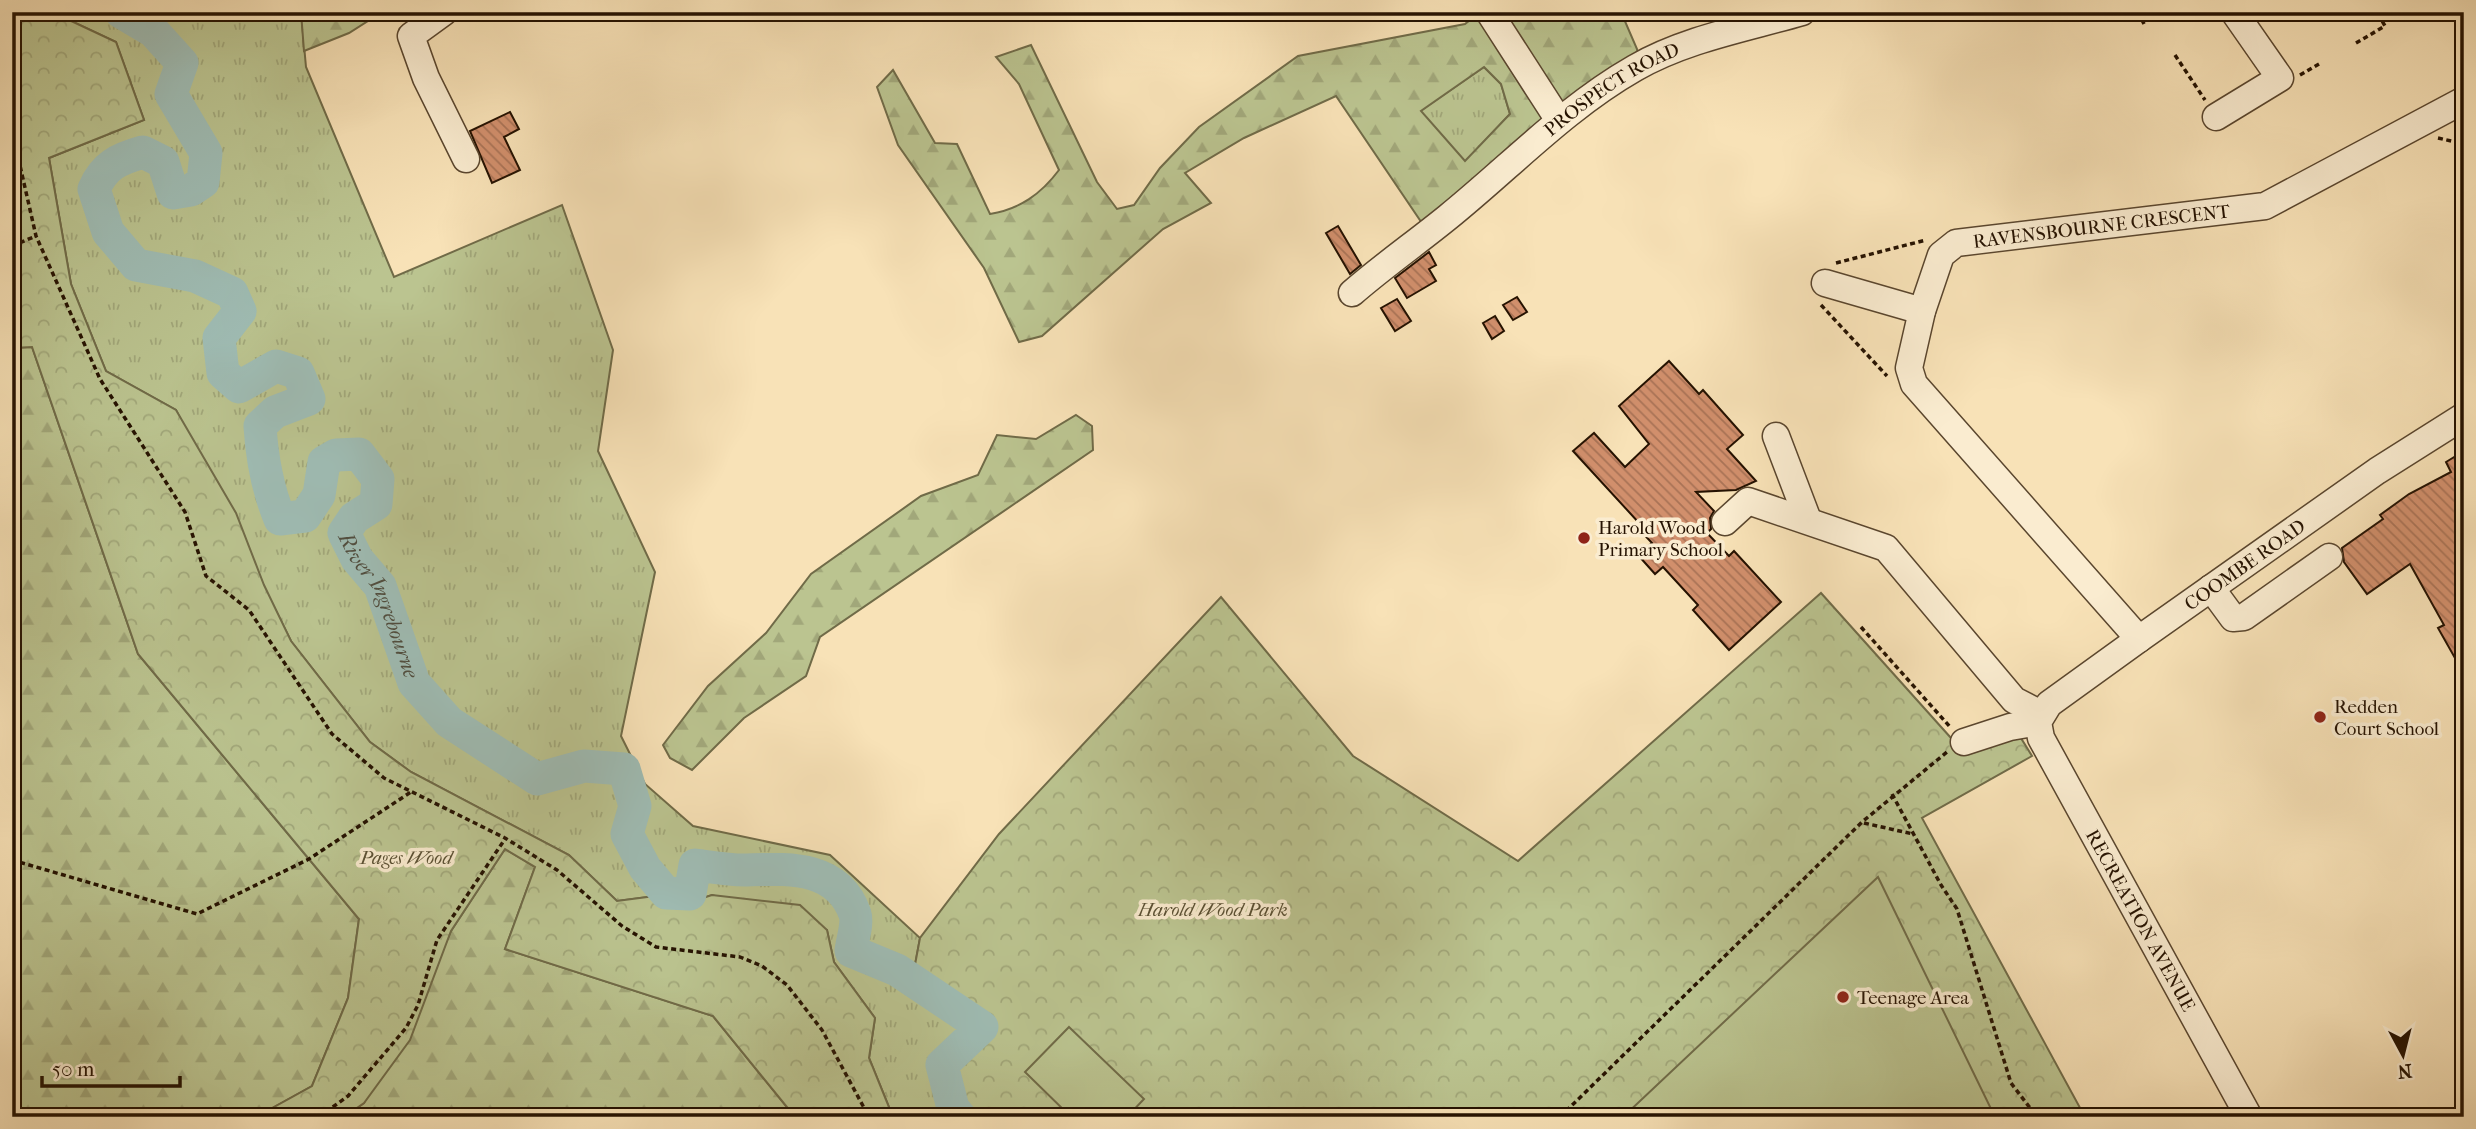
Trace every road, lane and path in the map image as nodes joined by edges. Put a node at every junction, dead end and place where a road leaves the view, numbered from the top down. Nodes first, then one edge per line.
1 (444, 12) edge
2 (1489, 12) edge
3 (1802, 12) edge
4 (2138, 12) edge
5 (2234, 12) edge
6 (2376, 12) edge
7 (1731, 22) edge
8 (2145, 26) dead end
9 (2356, 43) dead end
10 (2175, 55) dead end
11 (12, 65) edge
12 (2464, 100) edge
13 (2216, 117) joint
14 (1558, 119) junction
15 (466, 159) dead end
16 (36, 236) junction
17 (12, 246) edge
18 (1825, 283) dead end
19 (1352, 293) dead end
20 (1922, 311) junction
21 (2464, 416) edge
22 (1776, 436) dead end
23 (1808, 520) junction
24 (1725, 522) dead end
25 (2329, 557) dead end
26 (2211, 588) junction
27 (1861, 627) dead end
28 (2139, 639) junction
29 (2039, 718) junction
30 (1964, 742) junction
31 (412, 791) junction
32 (1892, 794) junction
33 (1863, 822) junction
34 (1913, 834) junction
35 (505, 838) junction
36 (12, 860) edge
37 (319, 1117) edge
38 (869, 1117) edge
39 (1560, 1117) edge
40 (2037, 1117) edge
41 (2249, 1117) edge

1 - 15 street
2 - 14 street
3 - 7 street, PROSPECT ROAD
4 - 8 path
5 - 13 street
6 - 9 path
7 - 14 street, PROSPECT ROAD
10 - 13 path
11 - 16 path
12 - 20 street, RAVENSBOURNE CRESCENT
14 - 19 street, PROSPECT ROAD
16 - 17 path
16 - 31 path
18 - 20 street
20 - 28 street, RAVENSBOURNE CRESCENT
21 - 26 street, COOMBE ROAD
22 - 23 street
23 - 24 street
23 - 29 street
25 - 26 street
26 - 28 street, COOMBE ROAD
27 - 30 path
28 - 29 street, COOMBE ROAD
29 - 30 street
29 - 41 street, RECREATION AVENUE
30 - 32 path
31 - 35 path
31 - 36 path
32 - 33 path
32 - 34 path
33 - 34 path
33 - 39 path
34 - 40 path
35 - 37 path
35 - 38 path

